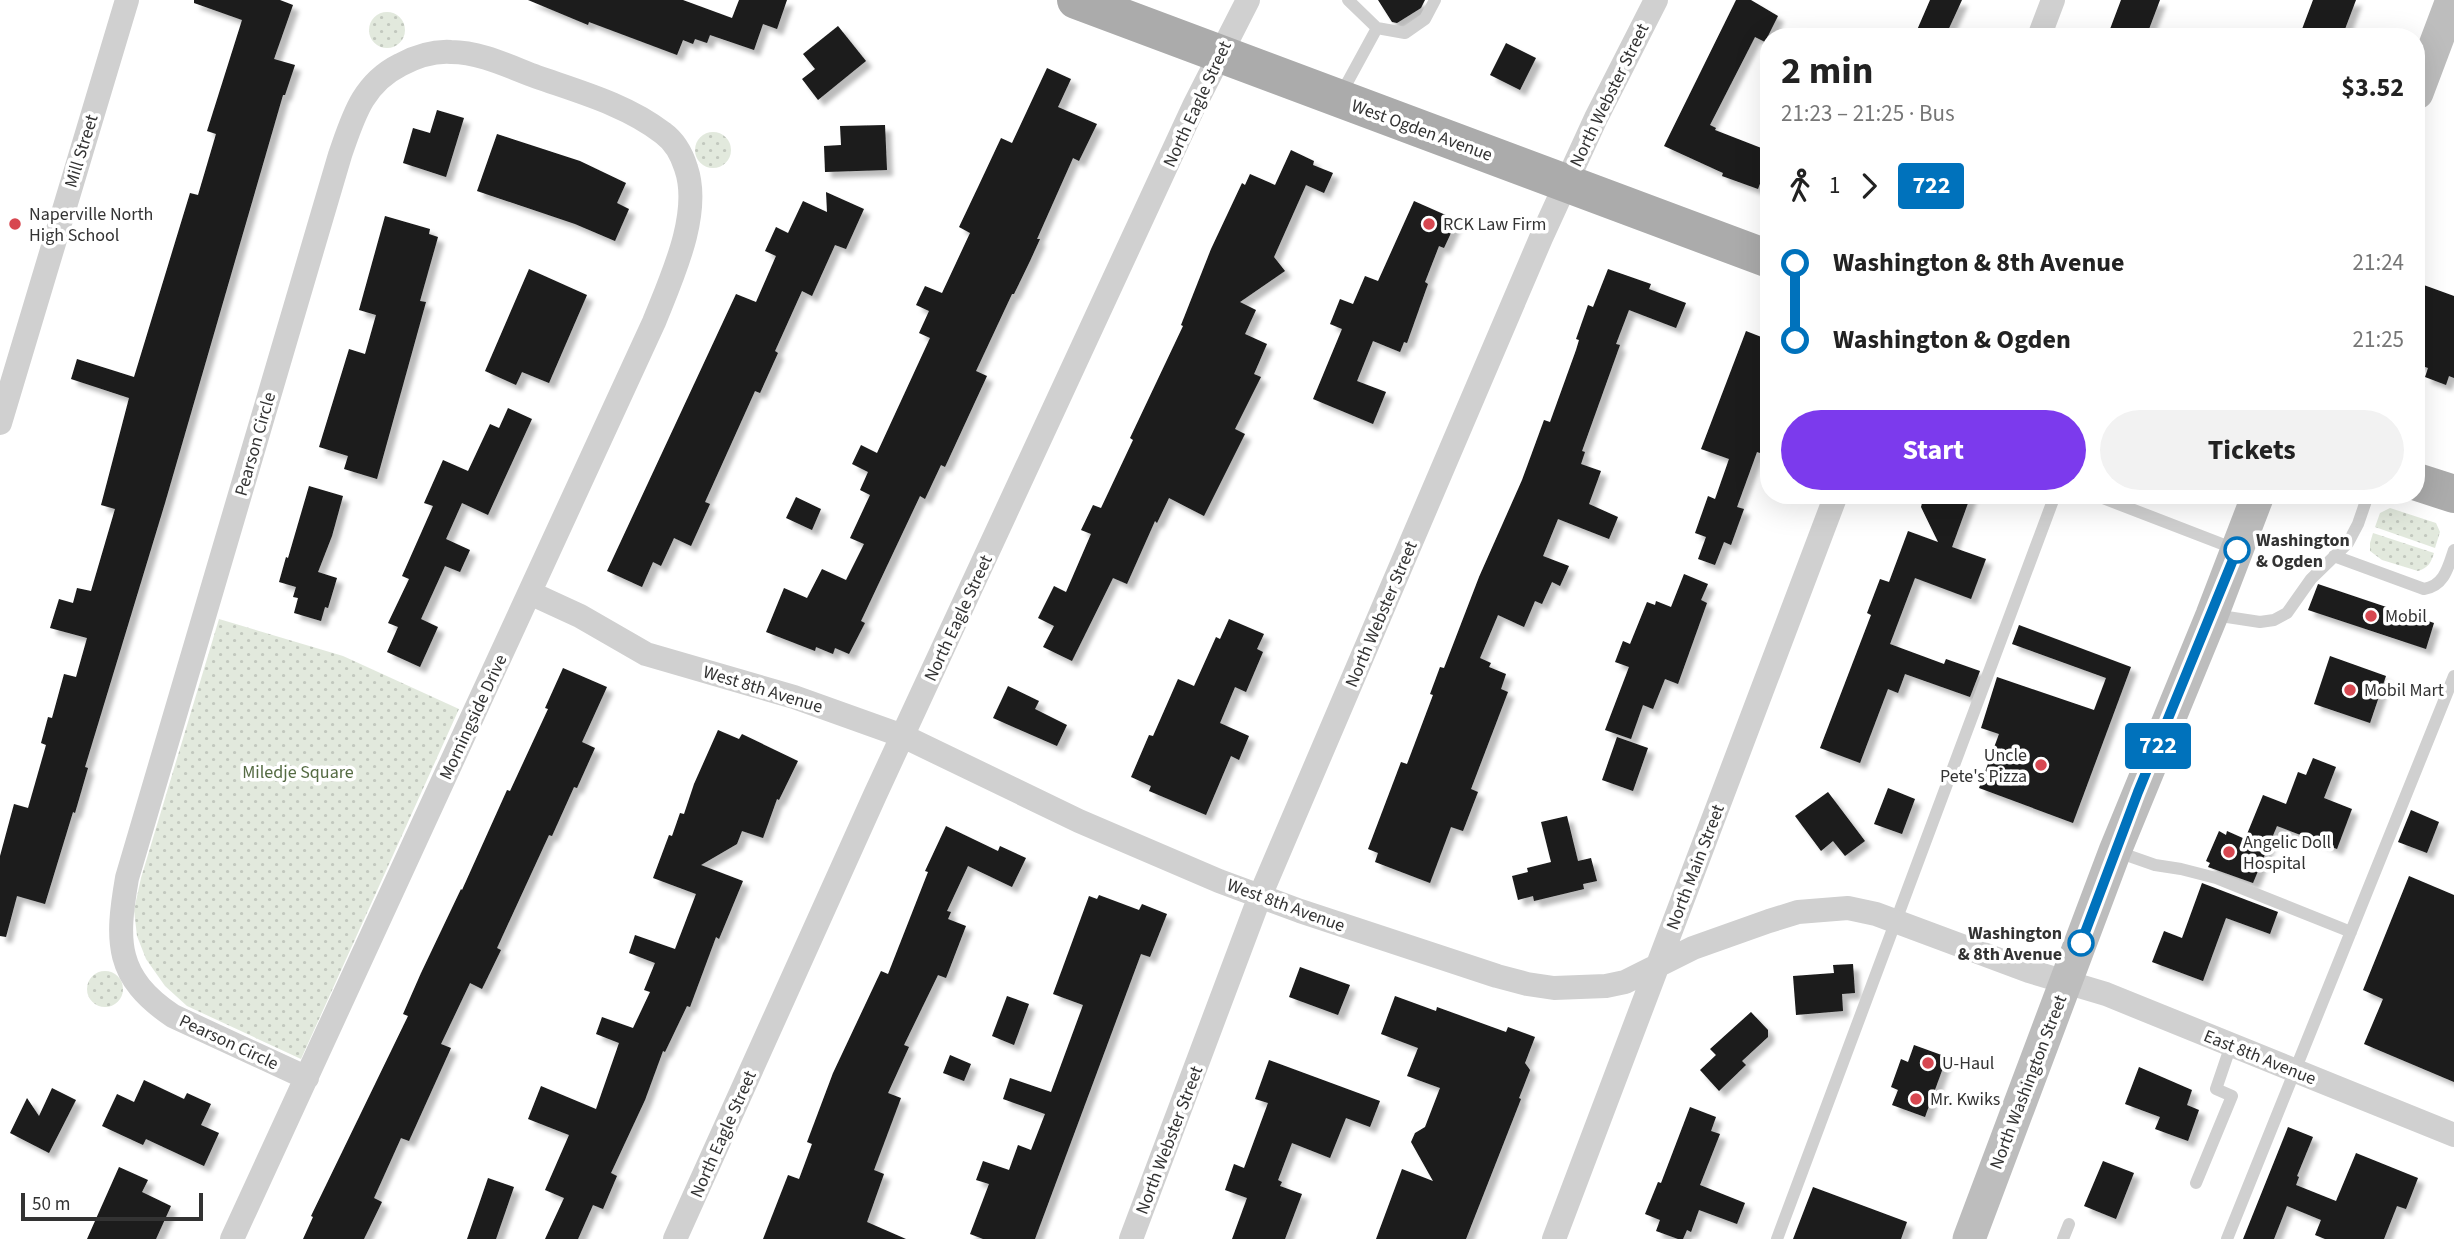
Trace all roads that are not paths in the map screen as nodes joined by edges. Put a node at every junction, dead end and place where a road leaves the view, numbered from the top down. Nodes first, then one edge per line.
1 (127, 0) edge
2 (1076, 0) edge
3 (1248, 0) edge
4 (1348, 0) edge
5 (1435, 0) edge
6 (1656, 0) edge
7 (2053, 0) edge
8 (2452, 0) edge
9 (1377, 28) junction
10 (2042, 28) edge
11 (1220, 54) junction
12 (2425, 72) edge
13 (1339, 99) junction
14 (1566, 184) junction
15 (690, 188) joint
16 (1760, 249) edge
17 (0, 423) edge
18 (2425, 485) edge
19 (2454, 494) edge
20 (1833, 504) edge
21 (2052, 504) edge
22 (2118, 504) edge
23 (2255, 504) edge
24 (2365, 504) edge
25 (2237, 550) junction
26 (2454, 550) edge
27 (2333, 556) junction
28 (530, 593) junction
29 (2212, 614) junction
30 (2454, 676) edge
31 (902, 736) junction
32 (2115, 851) junction
33 (1260, 896) junction
34 (1896, 921) junction
35 (2351, 932) junction
36 (1657, 966) junction
37 (2066, 982) junction
38 (2231, 1045) junction
39 (2295, 1071) junction
40 (307, 1078) junction
41 (2454, 1135) edge
42 (2196, 1183) dead end
43 (2069, 1224) dead end
44 (232, 1239) edge
45 (675, 1239) edge
46 (1131, 1239) edge
47 (1554, 1239) edge
48 (1777, 1239) edge
49 (1969, 1239) edge
50 (2063, 1239) edge
51 (2227, 1239) edge

1 - 17 street, Mill Street
2 - 11 main road, West Ogden Avenue
3 - 11 street, North Eagle Street
4 - 9 lane
5 - 9 lane
6 - 14 street, North Webster Street
7 - 10 street
8 - 12 main road
9 - 13 lane
11 - 13 main road, West Ogden Avenue
11 - 31 street, North Eagle Street
13 - 14 main road, West Ogden Avenue
14 - 16 main road, West Ogden Avenue
14 - 33 street, North Webster Street
15 - 28 street, Morningside Drive
15 - 40 street, Pearson Circle
18 - 19 main road
20 - 36 street, North Main Street
21 - 34 lane
22 - 25 lane
23 - 25 main road, North Washington Street
24 - 27 lane
25 - 29 main road, North Washington Street
26 - 27 lane
27 - 29 lane
28 - 31 street, West 8th Avenue
28 - 40 street, Morningside Drive
29 - 32 main road, North Washington Street
30 - 35 lane
31 - 33 street, West 8th Avenue
31 - 45 street, North Eagle Street
32 - 35 lane
32 - 37 main road, North Washington Street
33 - 36 street, West 8th Avenue
33 - 46 street, North Webster Street
34 - 36 street, West 8th Avenue
34 - 37 street, West 8th Avenue
34 - 48 lane
35 - 39 lane
36 - 47 street, North Main Street
37 - 38 street, East 8th Avenue
37 - 49 main road, North Washington Street
38 - 39 street, East 8th Avenue
38 - 42 lane
39 - 41 street, East 8th Avenue
39 - 51 lane
40 - 44 street, Morningside Drive
43 - 50 lane

